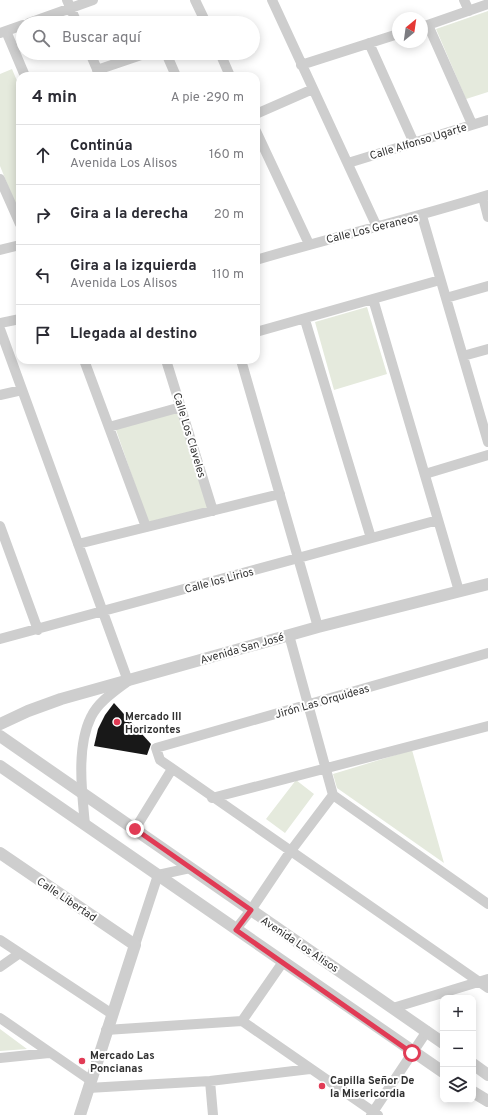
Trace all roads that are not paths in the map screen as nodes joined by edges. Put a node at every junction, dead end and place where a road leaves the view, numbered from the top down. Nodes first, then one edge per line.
1 (93, 0) edge
2 (195, 0) edge
3 (464, 0) edge
4 (274, 1) edge
5 (69, 4) edge
6 (488, 4) edge
7 (469, 11) junction
8 (44, 16) edge
9 (74, 16) edge
10 (203, 16) edge
11 (428, 25) edge
12 (16, 27) edge
13 (3, 32) edge
14 (428, 32) edge
15 (392, 36) edge
16 (369, 43) junction
17 (16, 58) edge
18 (17, 60) edge
19 (93, 60) edge
20 (130, 60) edge
21 (169, 60) edge
22 (223, 60) edge
23 (301, 65) junction
24 (23, 72) edge
25 (98, 72) edge
26 (100, 72) edge
27 (174, 72) edge
28 (228, 72) edge
29 (313, 89) junction
30 (260, 112) edge
31 (488, 120) edge
32 (472, 124) junction
33 (260, 140) edge
34 (414, 143) junction
35 (348, 163) junction
36 (0, 179) edge
37 (485, 196) edge
38 (16, 215) edge
39 (422, 216) junction
40 (488, 217) edge
41 (376, 227) junction
42 (309, 244) junction
43 (16, 246) edge
44 (0, 250) edge
45 (260, 258) edge
46 (440, 280) junction
47 (488, 286) edge
48 (446, 298) junction
49 (373, 299) junction
50 (16, 320) edge
51 (305, 320) junction
52 (0, 323) edge
53 (0, 329) edge
54 (260, 331) edge
55 (488, 349) edge
56 (463, 356) junction
57 (85, 364) edge
58 (167, 364) edge
59 (242, 364) edge
60 (22, 390) junction
61 (0, 396) edge
62 (181, 407) junction
63 (109, 427) junction
64 (488, 442) edge
65 (488, 455) edge
66 (425, 474) junction
67 (280, 494) junction
68 (214, 511) junction
69 (438, 520) junction
70 (0, 526) edge
71 (146, 528) junction
72 (371, 538) junction
73 (78, 544) junction
74 (299, 559) junction
75 (488, 584) edge
76 (459, 590) junction
77 (103, 612) junction
78 (318, 627) junction
79 (38, 630) junction
80 (289, 635) junction
81 (0, 639) edge
82 (488, 653) edge
83 (128, 681) junction
84 (309, 704) junction
85 (0, 724) edge
86 (488, 726) edge
87 (0, 736) edge
88 (0, 766) edge
89 (327, 768) junction
90 (172, 769) junction
91 (82, 794) junction
92 (333, 795) junction
93 (212, 798) junction
94 (85, 825) junction
95 (135, 829) junction
96 (290, 852) junction
97 (0, 853) edge
98 (190, 868) junction
99 (158, 875) junction
100 (488, 904) edge
101 (251, 910) junction
102 (236, 930) junction
103 (0, 940) edge
104 (135, 945) junction
105 (20, 954) junction
106 (283, 962) junction
107 (0, 968) edge
108 (483, 980) edge
109 (488, 988) edge
110 (393, 1008) junction
111 (112, 1014) junction
112 (0, 1018) edge
113 (242, 1021) junction
114 (106, 1030) junction
115 (427, 1031) junction
116 (440, 1041) edge
117 (49, 1053) junction
118 (412, 1053) junction
119 (0, 1058) edge
120 (476, 1066) edge
121 (310, 1069) junction
122 (440, 1070) edge
123 (488, 1075) edge
124 (210, 1081) junction
125 (89, 1084) junction
126 (476, 1094) edge
127 (488, 1101) edge
128 (374, 1114) edge
129 (80, 1115) edge
130 (213, 1115) edge

1 - 5 street
2 - 10 street
3 - 7 street
4 - 23 street
5 - 8 street
5 - 9 street
6 - 7 street
7 - 11 street
12 - 13 street
13 - 17 street
14 - 32 street
15 - 16 street
16 - 23 street
16 - 34 street
18 - 24 street
19 - 25 street
20 - 26 street
21 - 27 street
22 - 28 street
23 - 29 street
29 - 30 street
29 - 35 street
31 - 32 street, Calle Alfonso Ugarte
32 - 34 street, Calle Alfonso Ugarte
33 - 42 street
34 - 35 street, Calle Alfonso Ugarte
35 - 41 street
36 - 38 street
37 - 39 street, Calle Los Geraneos
37 - 40 street
39 - 41 street, Calle Los Geraneos
39 - 46 street
41 - 42 street, Calle Los Geraneos
42 - 45 street, Calle Los Geraneos
43 - 44 street
46 - 48 street
46 - 49 street
47 - 48 street
48 - 56 street
49 - 51 street
49 - 66 street
50 - 52 street
51 - 54 street
51 - 72 street
53 - 60 street
55 - 56 street
56 - 64 street
57 - 63 street
58 - 62 street, Calle Los Claveles
59 - 67 street
60 - 61 street
60 - 73 street
62 - 63 street
62 - 68 street, Calle Los Claveles
63 - 71 street
65 - 66 street
66 - 69 street
67 - 68 street
67 - 74 street
68 - 71 street
69 - 72 street, Calle los Lirios
69 - 76 street
70 - 79 street
71 - 73 street
72 - 74 street, Calle los Lirios
73 - 77 street
74 - 77 street, Calle los Lirios
74 - 78 street
75 - 76 street, Avenida San José
76 - 78 street, Avenida San José
77 - 79 street, Calle los Lirios
77 - 83 street
78 - 80 street, Avenida San José
79 - 81 street, Calle los Lirios
80 - 83 street, Avenida San José
80 - 84 street
82 - 84 street, Jirón Las Orquideas
83 - 85 street, Avenida San José
83 - 91 street
84 - 89 street
84 - 90 street, Jirón Las Orquideas
86 - 89 street
87 - 91 street, Avenida Los Alisos
88 - 94 street
89 - 92 street
89 - 93 street
90 - 93 street
90 - 95 street
91 - 94 street
91 - 95 street, Avenida Los Alisos
92 - 96 street
92 - 100 street
93 - 96 street
94 - 99 street
95 - 98 street, Avenida Los Alisos
96 - 101 street
96 - 108 street
97 - 104 street, Calle Libertad
98 - 99 street
98 - 101 street, Avenida Los Alisos
99 - 102 street
99 - 104 street
101 - 102 street
101 - 110 street, Avenida Los Alisos
102 - 106 street
103 - 105 street
104 - 111 street
105 - 107 street
105 - 111 street
106 - 113 street
106 - 118 street
108 - 109 street
108 - 110 street
110 - 115 street, Avenida Los Alisos
111 - 114 street
112 - 117 street
113 - 114 street
113 - 121 street
114 - 125 street
115 - 116 street, Avenida Los Alisos
115 - 118 street
117 - 119 street
117 - 125 street
118 - 122 street
118 - 128 street
120 - 123 street
121 - 124 street
121 - 128 street
124 - 125 street
124 - 130 street
125 - 129 street
126 - 127 street

